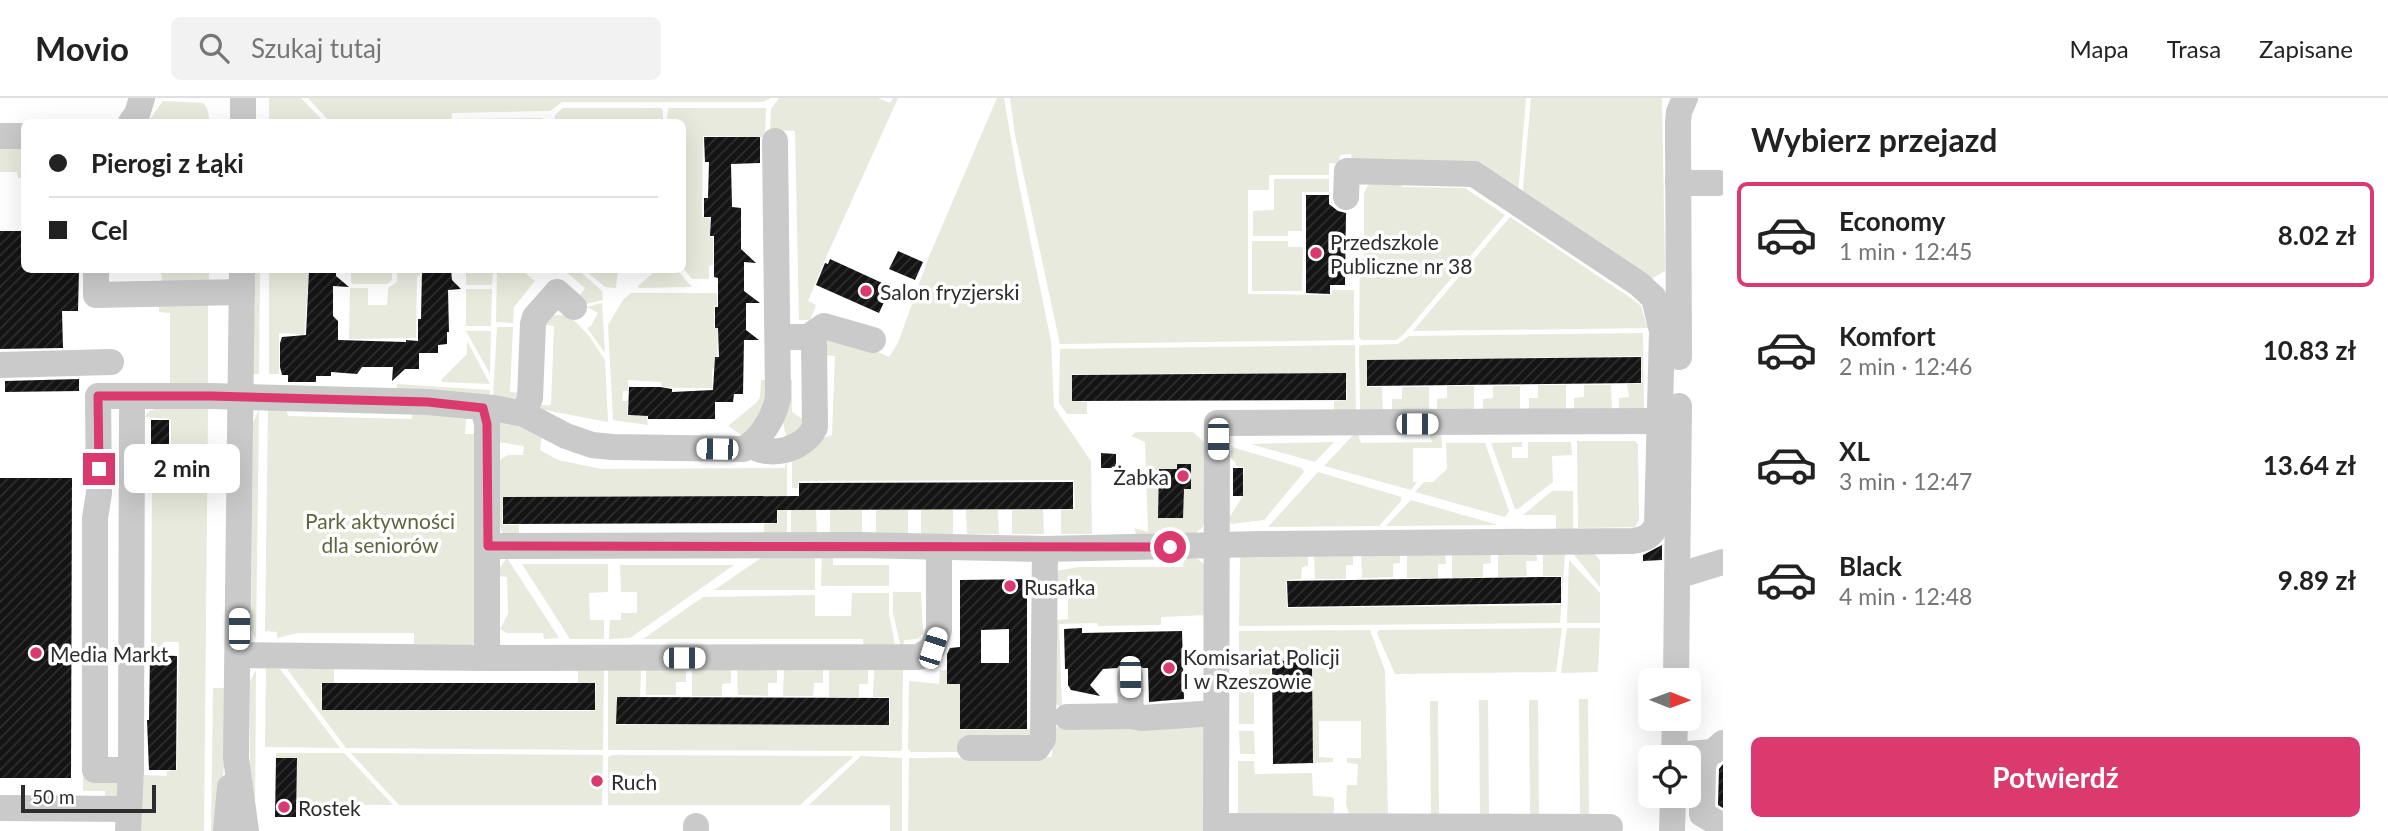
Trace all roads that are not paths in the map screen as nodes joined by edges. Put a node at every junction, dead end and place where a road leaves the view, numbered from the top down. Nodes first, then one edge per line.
1 (142, 98) edge
2 (243, 98) edge
3 (1685, 98) edge
4 (133, 119) edge
5 (243, 119) edge
6 (0, 136) edge
7 (21, 136) edge
8 (775, 141) dead end
9 (1678, 183) junction
10 (1718, 183) dead end
11 (1346, 197) dead end
12 (96, 273) edge
13 (242, 281) edge
14 (1666, 297) junction
15 (574, 306) dead end
16 (778, 337) junction
17 (808, 337) junction
18 (873, 340) dead end
19 (111, 362) dead end
20 (0, 365) edge
21 (132, 396) junction
22 (242, 398) junction
23 (483, 408) junction
24 (524, 414) junction
25 (1661, 421) junction
26 (751, 445) junction
27 (488, 546) junction
28 (1216, 546) junction
29 (939, 547) junction
30 (1045, 549) junction
31 (1723, 562) edge
32 (1677, 576) junction
33 (238, 655) junction
34 (487, 658) junction
35 (1676, 668) edge
36 (1130, 677) dead end
37 (1216, 713) junction
38 (1131, 716) junction
39 (1067, 717) dead end
40 (970, 748) dead end
41 (1715, 748) edge
42 (236, 758) junction
43 (131, 770) junction
44 (0, 808) edge
45 (1673, 808) edge
46 (128, 822) edge
47 (1723, 826) edge
48 (1609, 827) dead end
49 (1216, 829) edge
50 (102, 831) edge
51 (226, 831) edge
52 (246, 831) edge
53 (1672, 831) edge

1 - 4 street
2 - 5 street
3 - 9 street
6 - 7 street
8 - 16 street
9 - 10 street
9 - 14 street
11 - 14 street
12 - 13 street
13 - 22 street
14 - 25 street
14 - 32 street
15 - 24 street
16 - 17 street
16 - 26 street
17 - 18 street
17 - 26 street
19 - 20 street
21 - 22 street
21 - 43 street
21 - 43 street
22 - 23 street
22 - 33 street
23 - 24 street
23 - 27 street
24 - 26 street
25 - 28 street
25 - 28 street
27 - 29 street
27 - 34 street
28 - 30 street
28 - 37 street
29 - 30 street
29 - 34 street
30 - 40 street
31 - 32 street
32 - 35 street
33 - 34 street
33 - 42 street
36 - 38 street
37 - 38 street
37 - 49 street
38 - 39 street
41 - 47 street
42 - 51 street
42 - 52 street
43 - 46 street
44 - 46 street
45 - 53 street
46 - 50 street
48 - 49 street

